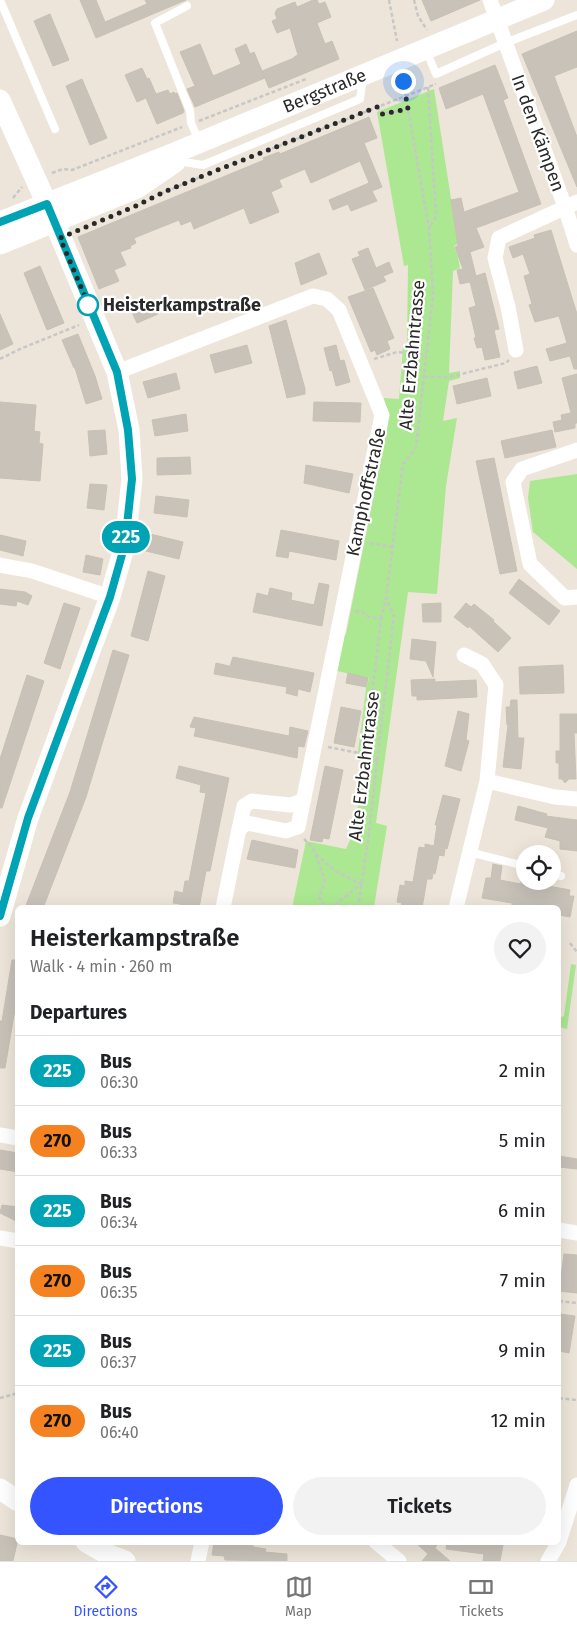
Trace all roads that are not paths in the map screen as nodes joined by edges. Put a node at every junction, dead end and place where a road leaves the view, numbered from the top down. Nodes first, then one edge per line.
1 (0, 0) edge
2 (490, 0) edge
3 (544, 0) edge
4 (187, 6) dead end
5 (577, 15) edge
6 (496, 21) junction
7 (426, 39) junction
8 (505, 43) junction
9 (363, 74) junction
10 (0, 100) edge
11 (54, 129) dead end
12 (202, 134) junction
13 (177, 161) junction
14 (571, 204) edge
15 (50, 213) junction
16 (0, 222) edge
17 (0, 244) edge
18 (577, 245) edge
19 (516, 350) road end
20 (117, 372) junction
21 (577, 450) edge
22 (0, 565) edge
23 (110, 597) junction
24 (577, 597) edge
25 (464, 654) dead end
26 (487, 780) junction
27 (304, 799) junction
28 (577, 799) edge
29 (239, 829) junction
30 (469, 852) junction
31 (516, 864) edge
32 (224, 905) edge
33 (457, 905) edge
34 (0, 916) edge
35 (0, 1135) edge
36 (15, 1138) edge
37 (561, 1230) edge
38 (577, 1232) edge
39 (0, 1238) edge
40 (15, 1240) edge
41 (577, 1485) edge
42 (0, 1489) edge
43 (15, 1500) edge
44 (561, 1536) edge
45 (91, 1545) edge
46 (201, 1545) edge
47 (380, 1545) edge
48 (557, 1545) edge
49 (125, 1561) edge
50 (198, 1561) edge
51 (399, 1561) edge
52 (548, 1561) edge

1 - 11 lane
2 - 6 street, In den Kämpen
3 - 6 street, Bergstraße
4 - 12 lane
5 - 8 lane
6 - 7 street, Bergstraße
6 - 8 street, In den Kämpen
7 - 8 lane
7 - 9 street, Bergstraße
8 - 14 street, In den Kämpen
9 - 12 street, Bergstraße
9 - 13 lane
10 - 15 street
12 - 13 street, Bergstraße
12 - 15 street, Bergstraße
13 - 15 street, Bergstraße
14 - 18 street, In den Kämpen
14 - 19 street
15 - 16 street, Bergstraße
15 - 17 street, Bergstraße
15 - 20 street
20 - 23 street
20 - 27 street, Kamphoffstraße
21 - 24 street
22 - 23 street
23 - 34 street
25 - 26 street
26 - 28 street
26 - 30 street
27 - 29 street
27 - 29 street, Kamphoffstraße
29 - 32 street
30 - 31 lane
30 - 33 street
35 - 36 street
37 - 38 street
39 - 40 street
41 - 44 street
42 - 43 street
45 - 49 street
46 - 50 street
47 - 51 street
48 - 52 street

